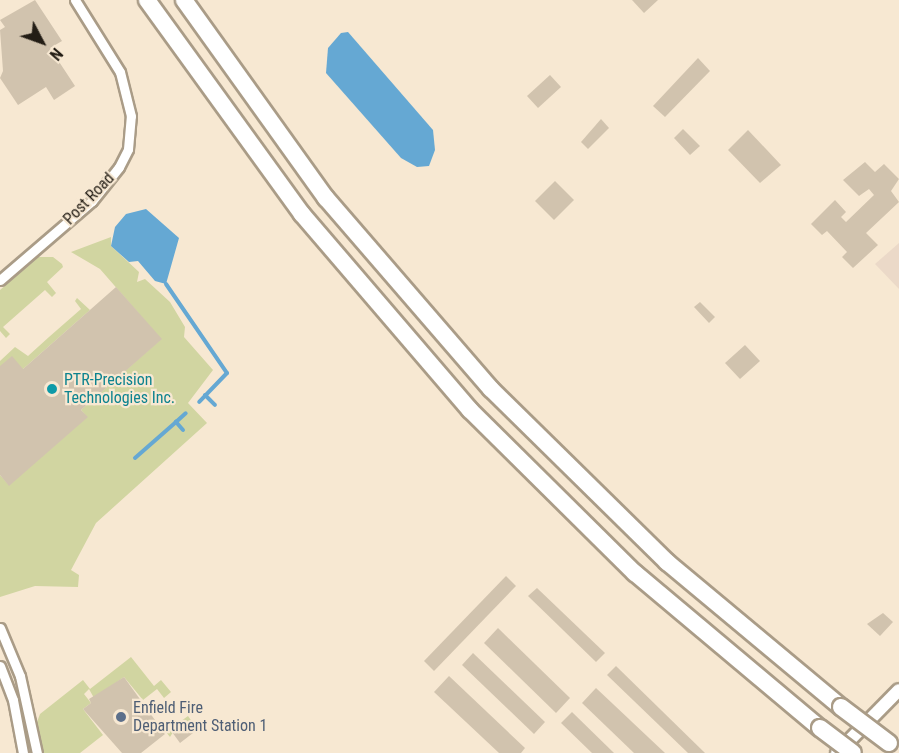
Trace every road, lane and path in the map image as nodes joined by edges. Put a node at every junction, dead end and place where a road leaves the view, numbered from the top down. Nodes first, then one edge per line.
1 (75, 0) edge
2 (147, 0) edge
3 (184, 0) edge
4 (0, 280) edge
5 (0, 628) edge
6 (0, 666) edge
7 (899, 690) edge
8 (28, 715) junction
9 (16, 718) junction
10 (894, 747) edge
11 (23, 753) edge
12 (37, 753) edge
13 (837, 753) edge
14 (852, 753) edge

1 - 4 street, Post Road
2 - 14 highway, bridge
3 - 10 highway, bridge
5 - 8 street
6 - 9 street
7 - 13 main road
8 - 9 street
8 - 12 street
9 - 11 street

